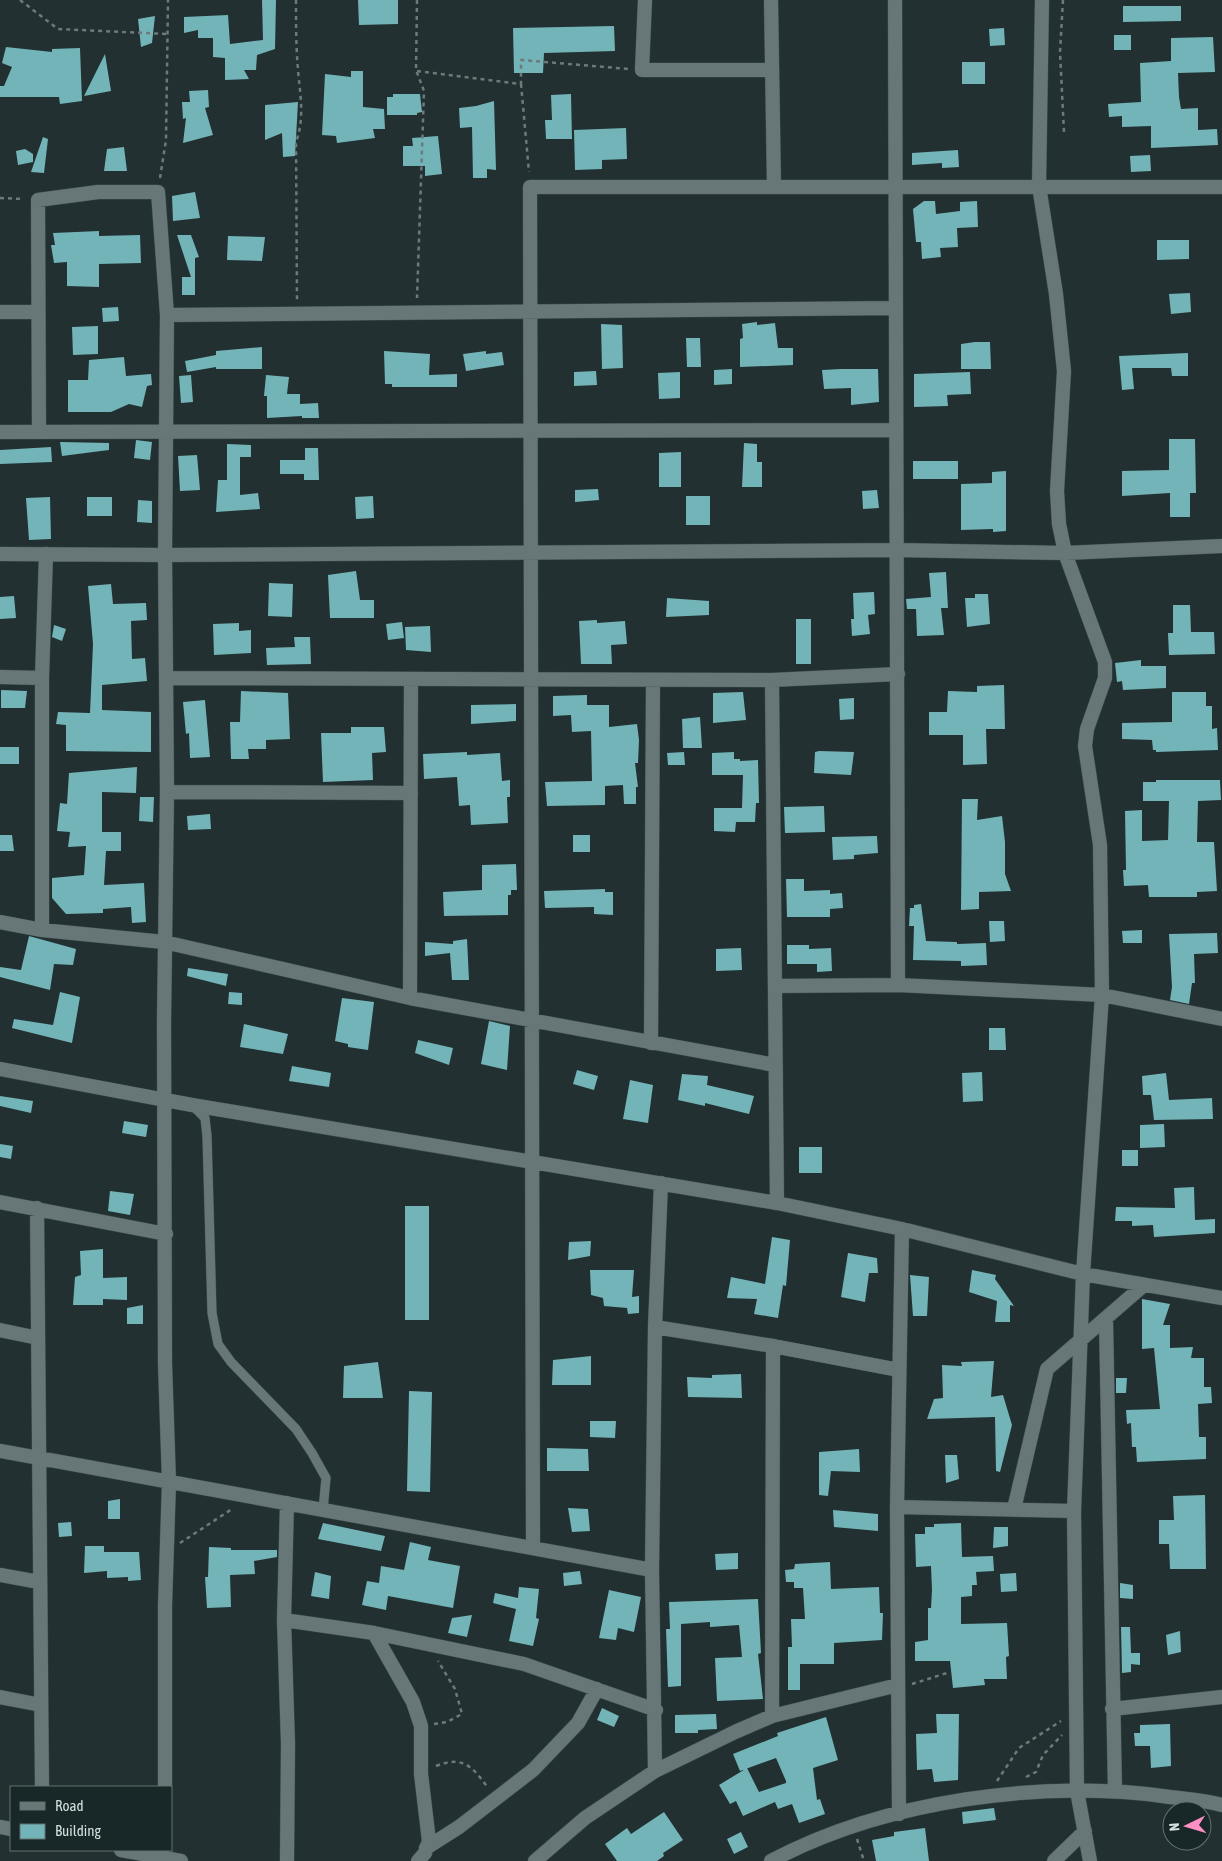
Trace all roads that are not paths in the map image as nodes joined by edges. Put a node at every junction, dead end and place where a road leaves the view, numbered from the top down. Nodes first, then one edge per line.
1 (646, 0) edge
2 (771, 0) edge
3 (895, 0) edge
4 (1042, 0) edge
5 (771, 70) junction
6 (1039, 186) junction
7 (774, 187) junction
8 (896, 187) junction
9 (1222, 187) edge
10 (896, 308) junction
11 (0, 312) edge
12 (37, 312) junction
13 (530, 312) junction
14 (167, 315) junction
15 (896, 430) junction
16 (530, 431) junction
17 (0, 432) edge
18 (39, 432) junction
19 (167, 432) junction
20 (1222, 546) edge
21 (897, 550) junction
22 (531, 551) junction
23 (1065, 553) junction
24 (0, 554) edge
25 (46, 554) junction
26 (165, 555) junction
27 (898, 674) junction
28 (0, 677) edge
29 (42, 678) junction
30 (167, 678) junction
31 (412, 679) junction
32 (531, 679) junction
33 (653, 680) junction
34 (772, 680) junction
35 (167, 792) junction
36 (411, 793) junction
37 (0, 922) edge
38 (42, 930) junction
39 (164, 942) junction
40 (898, 985) junction
41 (775, 986) junction
42 (1102, 995) junction
43 (410, 998) junction
44 (1222, 1019) edge
45 (532, 1020) junction
46 (652, 1043) junction
47 (775, 1065) junction
48 (0, 1069) edge
49 (166, 1100) junction
50 (192, 1105) junction
51 (533, 1162) junction
52 (661, 1183) junction
53 (0, 1202) edge
54 (777, 1203) junction
55 (37, 1208) junction
56 (902, 1229) junction
57 (166, 1234) junction
58 (1083, 1274) junction
59 (1144, 1285) junction
60 (1222, 1298) edge
61 (1106, 1320) junction
62 (655, 1327) junction
63 (0, 1330) edge
64 (38, 1338) junction
65 (1081, 1341) junction
66 (774, 1346) junction
67 (899, 1370) junction
68 (0, 1451) edge
69 (40, 1458) junction
70 (169, 1482) junction
71 (287, 1503) junction
72 (897, 1507) junction
73 (1014, 1509) junction
74 (323, 1510) junction
75 (1074, 1511) junction
76 (532, 1548) junction
77 (652, 1570) junction
78 (0, 1575) edge
79 (40, 1582) junction
80 (284, 1620) junction
81 (374, 1633) junction
82 (898, 1685) junction
83 (597, 1689) junction
84 (0, 1697) edge
85 (1222, 1698) edge
86 (41, 1705) junction
87 (1112, 1709) junction
88 (656, 1710) junction
89 (772, 1716) junction
90 (655, 1771) junction
91 (42, 1786) edge
92 (164, 1786) edge
93 (1077, 1791) junction
94 (1115, 1791) junction
95 (1222, 1805) edge
96 (899, 1814) junction
97 (1085, 1831) junction
98 (426, 1848) junction
99 (129, 1851) edge
100 (164, 1856) edge
101 (182, 1861) edge
102 (287, 1861) edge
103 (418, 1861) edge
104 (535, 1861) edge
105 (771, 1861) edge
106 (1054, 1861) edge
107 (1090, 1861) edge

1 - 5 street
2 - 5 street
3 - 8 street
4 - 6 street
5 - 7 street
6 - 8 street
6 - 9 street
6 - 23 street
7 - 8 street
7 - 13 street
8 - 10 street
10 - 13 street
10 - 15 street
11 - 12 street
12 - 14 street
12 - 18 street
13 - 14 street
13 - 16 street
14 - 19 street
15 - 16 street
15 - 21 street
16 - 19 street
16 - 22 street
17 - 18 street
18 - 19 street
19 - 26 street
20 - 23 street
21 - 22 street
21 - 23 street
21 - 27 street
22 - 26 street
22 - 32 street
23 - 42 street
24 - 25 street
25 - 26 street
25 - 29 street
26 - 30 street
27 - 34 street
27 - 40 street
28 - 29 street
29 - 38 street
30 - 31 street
30 - 35 street
31 - 32 street
31 - 36 street
32 - 33 street
32 - 45 street
33 - 34 street
33 - 46 street
34 - 41 street
35 - 36 street
35 - 39 street
36 - 43 street
37 - 38 street
38 - 39 street
39 - 43 street
39 - 49 street
40 - 41 street
40 - 42 street
41 - 47 street
42 - 44 street
42 - 58 street
43 - 45 street
45 - 46 street
45 - 51 street
46 - 47 street
47 - 54 street
48 - 49 street
49 - 50 street
49 - 57 street
50 - 51 street
50 - 74 lane
51 - 52 street
51 - 76 street
52 - 54 street
52 - 62 street
53 - 55 street
54 - 56 street
55 - 57 street
55 - 64 street
56 - 58 street
56 - 67 street
57 - 70 street
58 - 59 street
58 - 65 street
59 - 60 street
59 - 61 street
61 - 65 street
61 - 87 street
62 - 66 street
62 - 77 street
63 - 64 street
64 - 69 street
65 - 73 street
65 - 75 street
66 - 67 street
66 - 89 street
67 - 72 street
68 - 69 street
69 - 70 street
69 - 79 street
70 - 71 street
70 - 92 street
71 - 74 street
71 - 80 street
72 - 73 street
72 - 82 street
73 - 75 street
74 - 76 street
75 - 93 street
76 - 77 street
77 - 88 street
78 - 79 street
79 - 86 street
80 - 81 street
80 - 102 street
81 - 83 street
81 - 98 street
82 - 89 street
82 - 96 street
83 - 88 street
83 - 98 street
84 - 86 street
85 - 87 street
86 - 91 street
87 - 94 street
88 - 90 street
89 - 90 street
90 - 104 street
93 - 94 street
93 - 96 street
93 - 97 street
94 - 95 street
96 - 105 street
97 - 106 street
97 - 107 street
98 - 103 street
99 - 100 street
100 - 101 street

